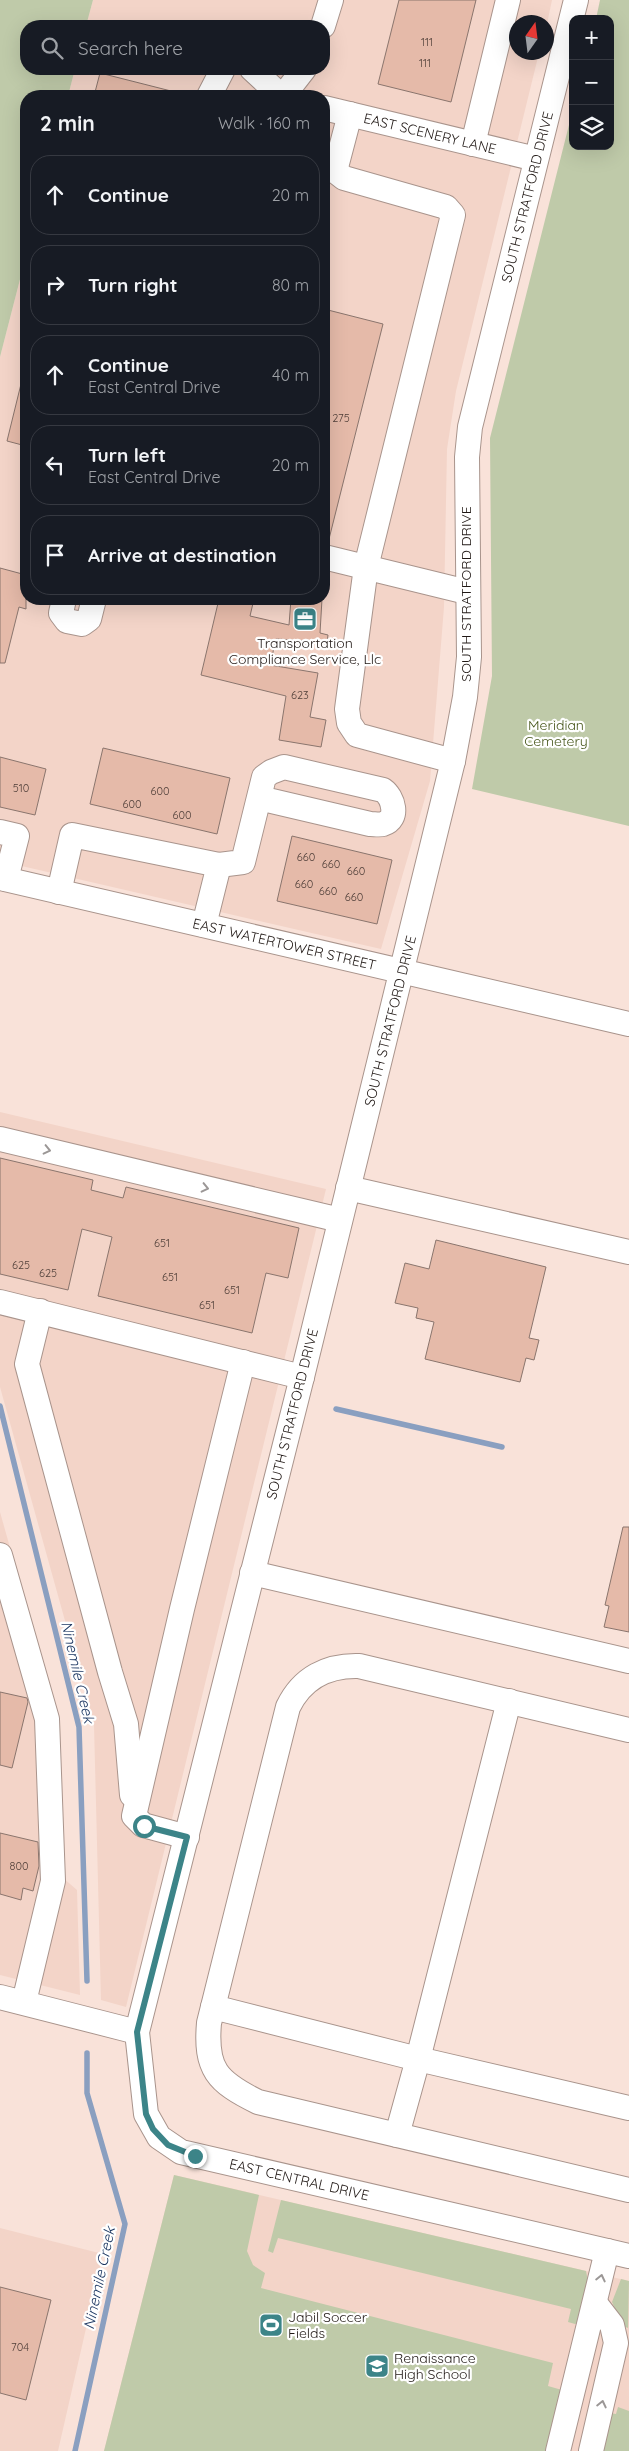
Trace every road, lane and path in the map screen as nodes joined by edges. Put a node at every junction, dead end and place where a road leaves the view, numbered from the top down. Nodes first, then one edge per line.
1 (331, 0) edge
2 (508, 0) edge
3 (576, 0) edge
4 (326, 20) edge
5 (220, 75) edge
6 (259, 75) edge
7 (299, 75) edge
8 (212, 90) edge
9 (275, 90) edge
10 (287, 90) edge
11 (330, 109) edge
12 (350, 114) junction
13 (473, 144) junction
14 (536, 159) junction
15 (330, 168) edge
16 (330, 171) edge
17 (330, 558) edge
18 (366, 567) junction
19 (467, 592) junction
20 (63, 605) edge
21 (92, 605) edge
22 (452, 761) junction
23 (259, 798) junction
24 (0, 832) edge
25 (219, 865) junction
26 (3, 878) edge
27 (59, 892) junction
28 (204, 925) junction
29 (402, 971) junction
30 (629, 1024) edge
31 (0, 1139) edge
32 (348, 1188) junction
33 (340, 1220) junction
34 (629, 1252) edge
35 (0, 1302) edge
36 (40, 1311) junction
37 (243, 1362) junction
38 (302, 1377) junction
39 (0, 1555) edge
40 (252, 1573) junction
41 (629, 1661) edge
42 (509, 1701) junction
43 (629, 1730) edge
44 (134, 1816) junction
45 (187, 1837) junction
46 (0, 1996) edge
47 (24, 2002) junction
48 (213, 2007) junction
49 (137, 2032) junction
50 (418, 2059) junction
51 (629, 2108) edge
52 (397, 2135) junction
53 (629, 2190) edge
54 (618, 2254) edge
55 (595, 2303) junction
56 (558, 2451) edge
57 (591, 2451) edge

1 - 4 street
2 - 13 street
3 - 14 street, SOUTH STRATFORD DRIVE
5 - 8 street
6 - 9 street
7 - 10 street
11 - 12 street, EAST SCENERY LANE
12 - 13 street, EAST SCENERY LANE
12 - 15 street
13 - 14 street, EAST SCENERY LANE
14 - 19 street, SOUTH STRATFORD DRIVE
16 - 18 street
17 - 18 street
18 - 19 street
18 - 22 street
19 - 22 street, SOUTH STRATFORD DRIVE
20 - 21 street
22 - 29 street, SOUTH STRATFORD DRIVE
23 - 23 street
23 - 25 street
24 - 26 street
25 - 27 street
25 - 28 street
26 - 27 street, EAST WATERTOWER STREET
27 - 28 street, EAST WATERTOWER STREET
28 - 29 street, EAST WATERTOWER STREET
29 - 30 street, EAST WATERTOWER STREET
29 - 32 street, SOUTH STRATFORD DRIVE
31 -> 33 street
32 - 33 street, SOUTH STRATFORD DRIVE
32 - 34 street
33 - 38 street, SOUTH STRATFORD DRIVE
35 - 36 street
36 - 37 street
36 - 44 street
37 - 38 street
37 - 44 street
38 - 40 street, SOUTH STRATFORD DRIVE
39 - 47 street
40 - 41 street
40 - 45 street, SOUTH STRATFORD DRIVE
42 - 43 street
42 - 48 street
42 - 50 street
44 - 45 street
45 - 49 street, SOUTH STRATFORD DRIVE
46 - 47 street
47 - 49 street
48 - 50 street
48 - 52 street
49 - 54 street, EAST CENTRAL DRIVE
50 - 51 street
50 - 52 street
52 - 53 street
55 -> 54 street
55 - 56 street
57 -> 55 street

